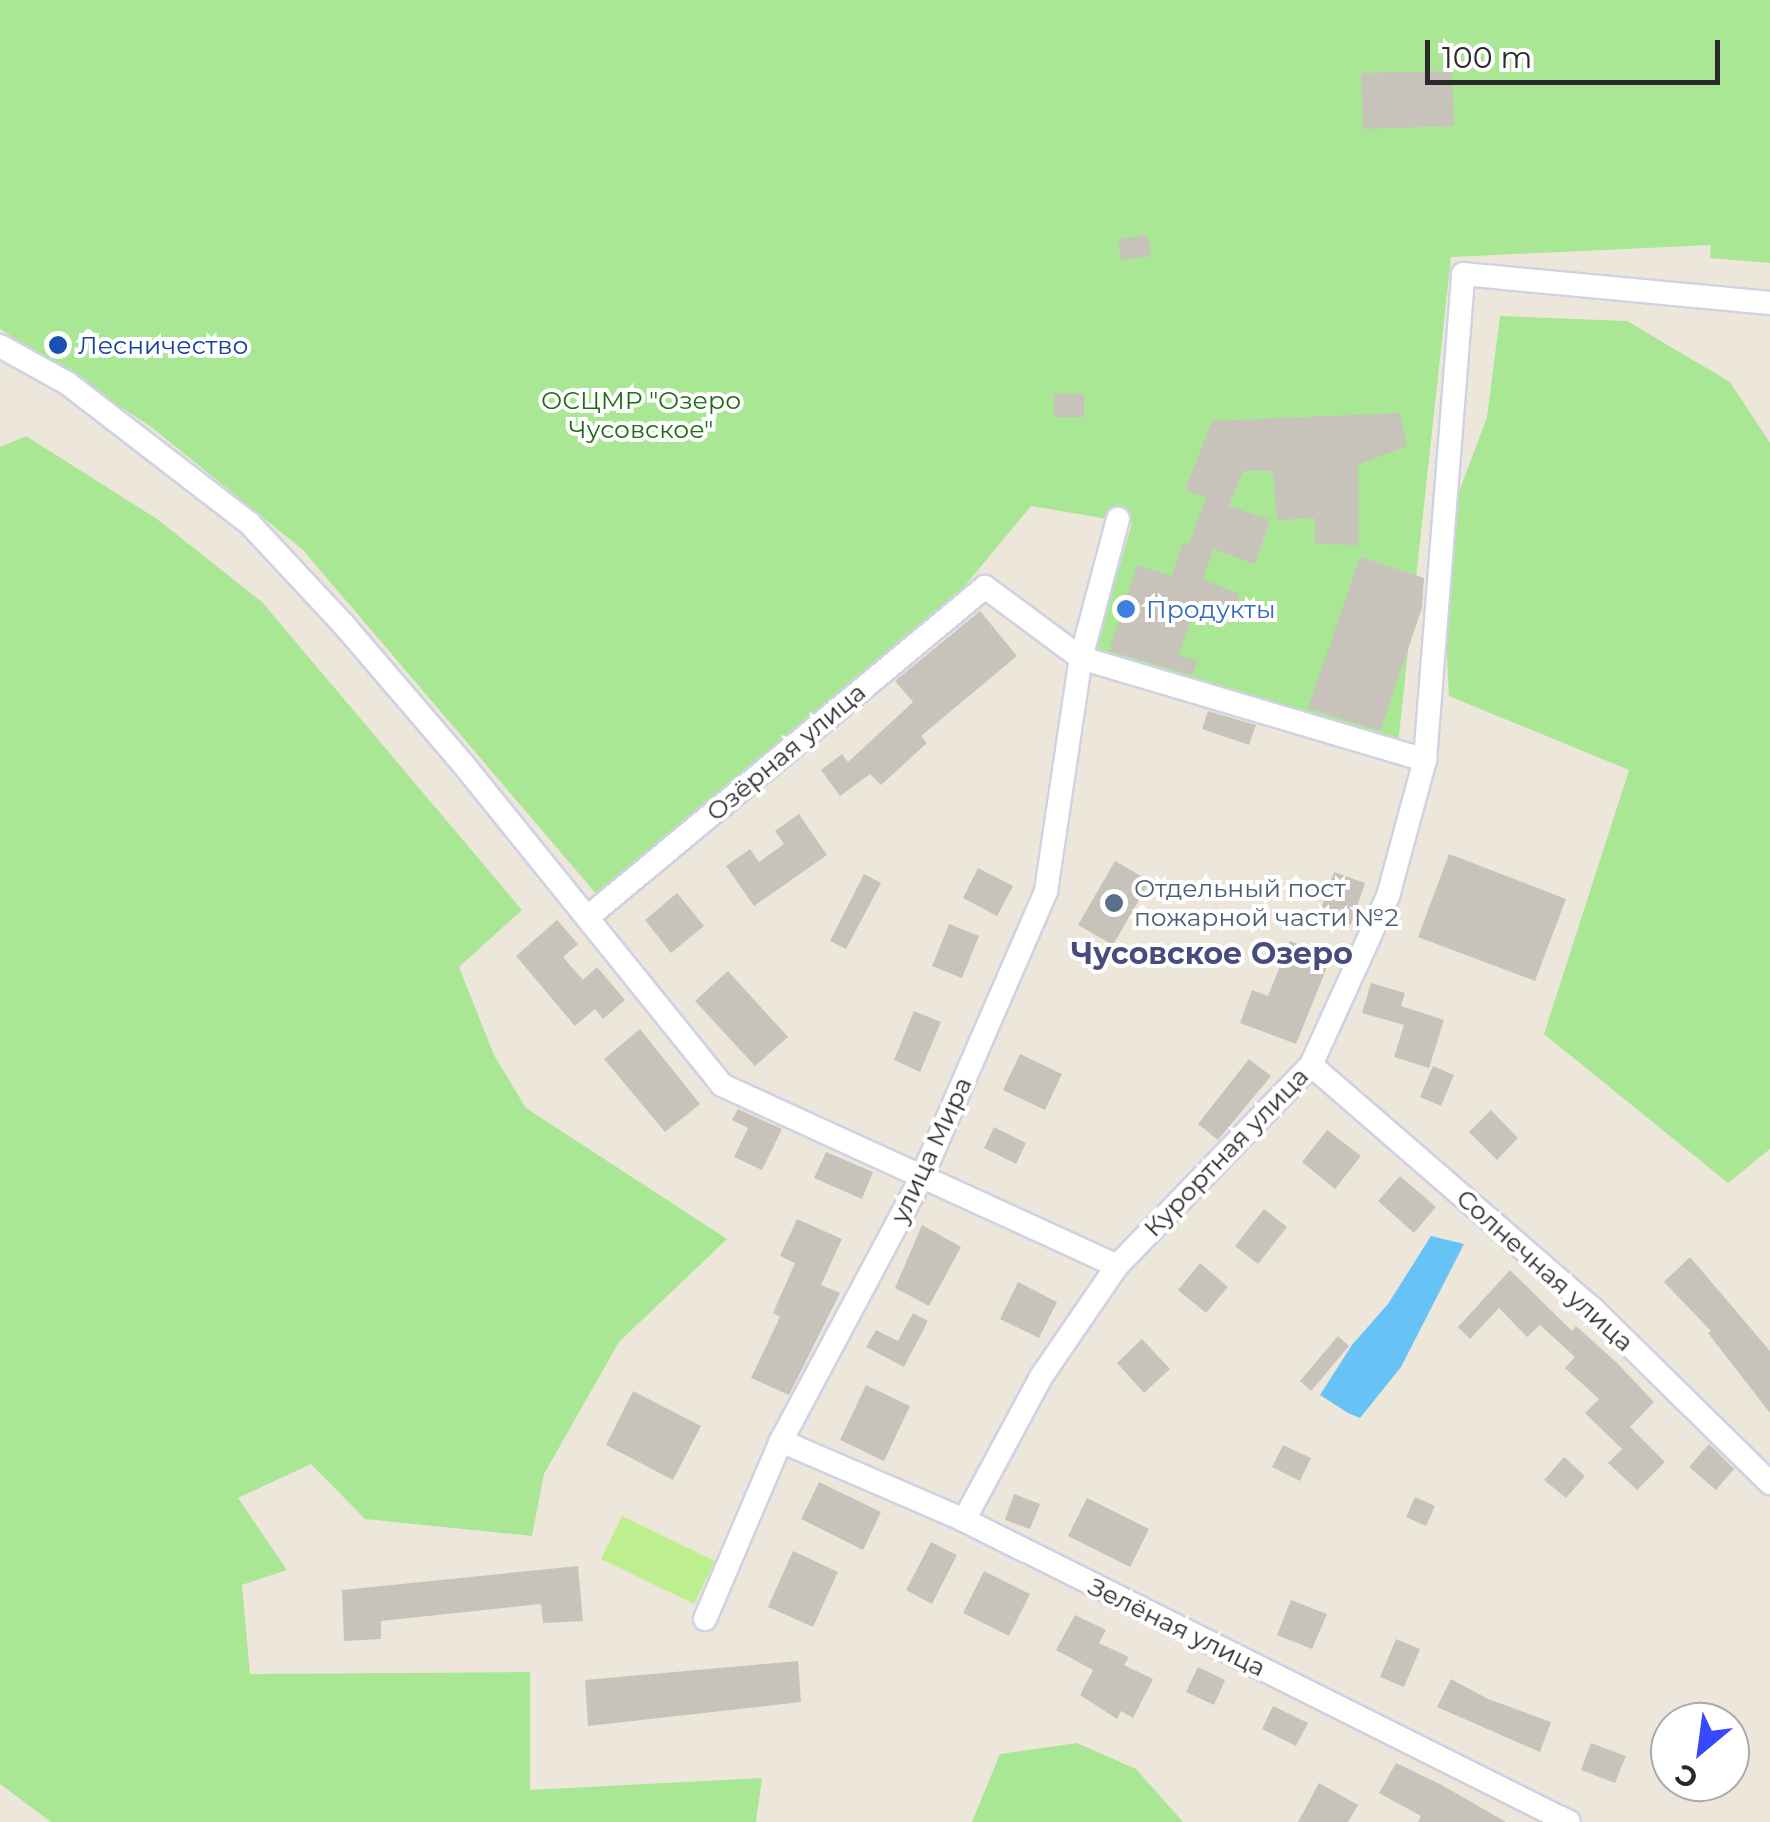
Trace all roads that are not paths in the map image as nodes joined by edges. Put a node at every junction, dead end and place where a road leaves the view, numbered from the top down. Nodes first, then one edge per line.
1 (1770, 303) edge
2 (0, 346) edge
3 (1118, 519) dead end
4 (1081, 658) junction
5 (1425, 760) junction
6 (588, 917) junction
7 (1311, 1065) junction
8 (921, 1179) junction
9 (1116, 1266) junction
10 (780, 1441) junction
11 (1770, 1483) edge
12 (964, 1520) junction
13 (706, 1619) dead end
14 (1569, 1822) edge

1 - 5 street, Курортная улица
2 - 6 street
3 - 4 street, улица Мира
4 - 5 street
4 - 6 street, Озёрная улица
4 - 8 street, улица Мира
5 - 7 street, Курортная улица
6 - 8 street
7 - 9 street, Курортная улица
7 - 11 street, Солнечная улица
8 - 9 street
8 - 10 street, улица Мира
9 - 12 street, Курортная улица
10 - 12 street, Зелёная улица
10 - 13 street, улица Мира
12 - 14 street, Зелёная улица

